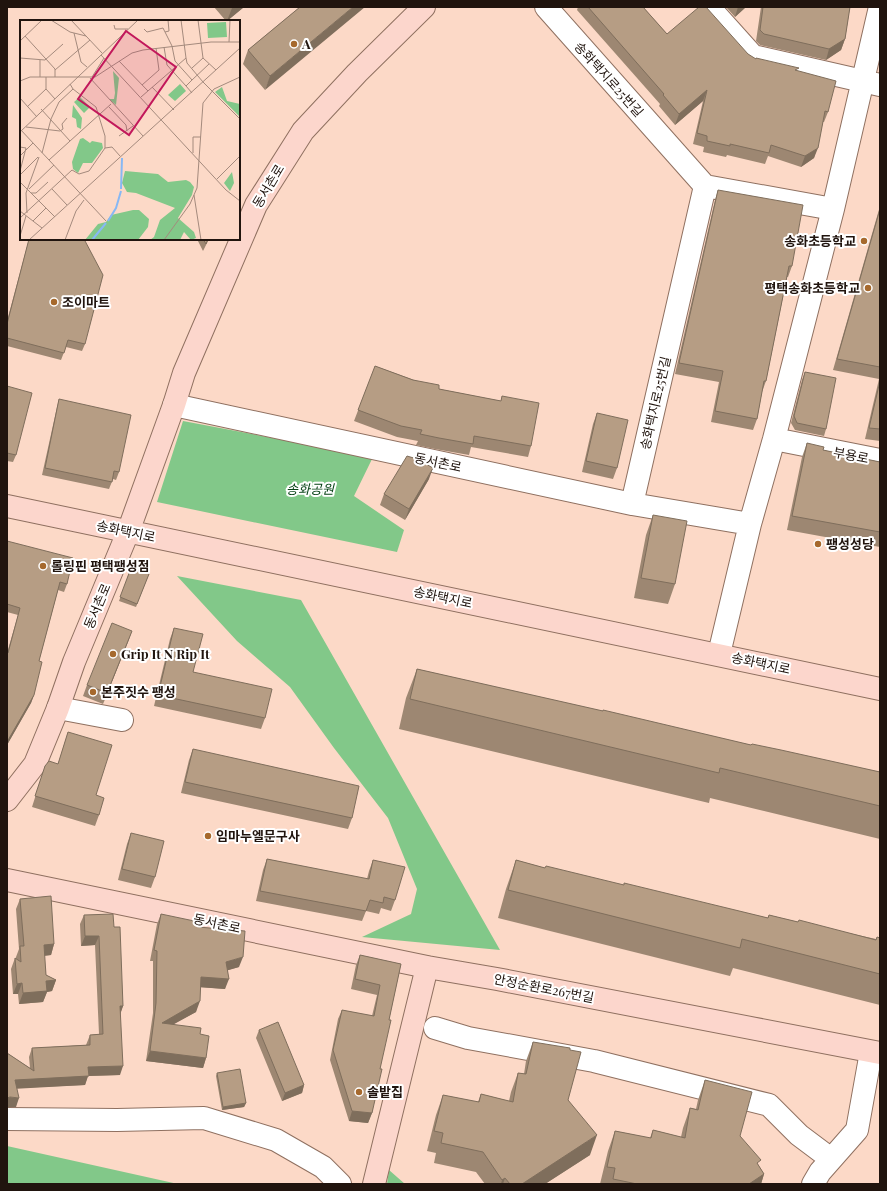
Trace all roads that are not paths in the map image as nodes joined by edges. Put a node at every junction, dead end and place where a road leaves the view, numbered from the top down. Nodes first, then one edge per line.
1 (424, 7) edge
2 (546, 7) edge
3 (709, 7) edge
4 (880, 7) edge
5 (871, 83) edge
6 (705, 186) junction
7 (833, 209) junction
8 (174, 405) junction
9 (774, 439) junction
10 (880, 460) edge
11 (632, 504) junction
12 (7, 506) edge
13 (750, 524) junction
14 (128, 532) junction
15 (719, 654) junction
16 (880, 689) edge
17 (58, 708) junction
18 (122, 720) dead end
19 (7, 800) edge
20 (7, 880) edge
21 (427, 967) junction
22 (435, 1028) dead end
23 (875, 1053) edge
24 (7, 1119) edge
25 (831, 1159) junction
26 (340, 1184) edge
27 (374, 1184) edge
28 (814, 1184) edge

1 - 8 street, 동서촌로
2 - 6 street, 송화택지로25번길
3 - 5 street
4 - 5 street
5 - 7 street
6 - 7 street
6 - 11 street, 송화택지로25번길
7 - 9 street
8 - 11 street, 동서촌로
8 - 14 street, 동서촌로
9 - 10 street, 부용로
9 - 13 street
11 - 13 street
12 - 14 street, 송화택지로
13 - 15 street
14 - 15 street, 송화택지로
14 - 17 street, 동서촌로
15 - 16 street, 송화택지로
17 - 18 street
17 - 19 street, 동서촌로
20 - 21 street, 동서촌로
21 - 23 street, 안정순환로267번길
21 - 27 street
22 - 25 street
23 - 25 street
24 - 26 street
25 - 28 street

